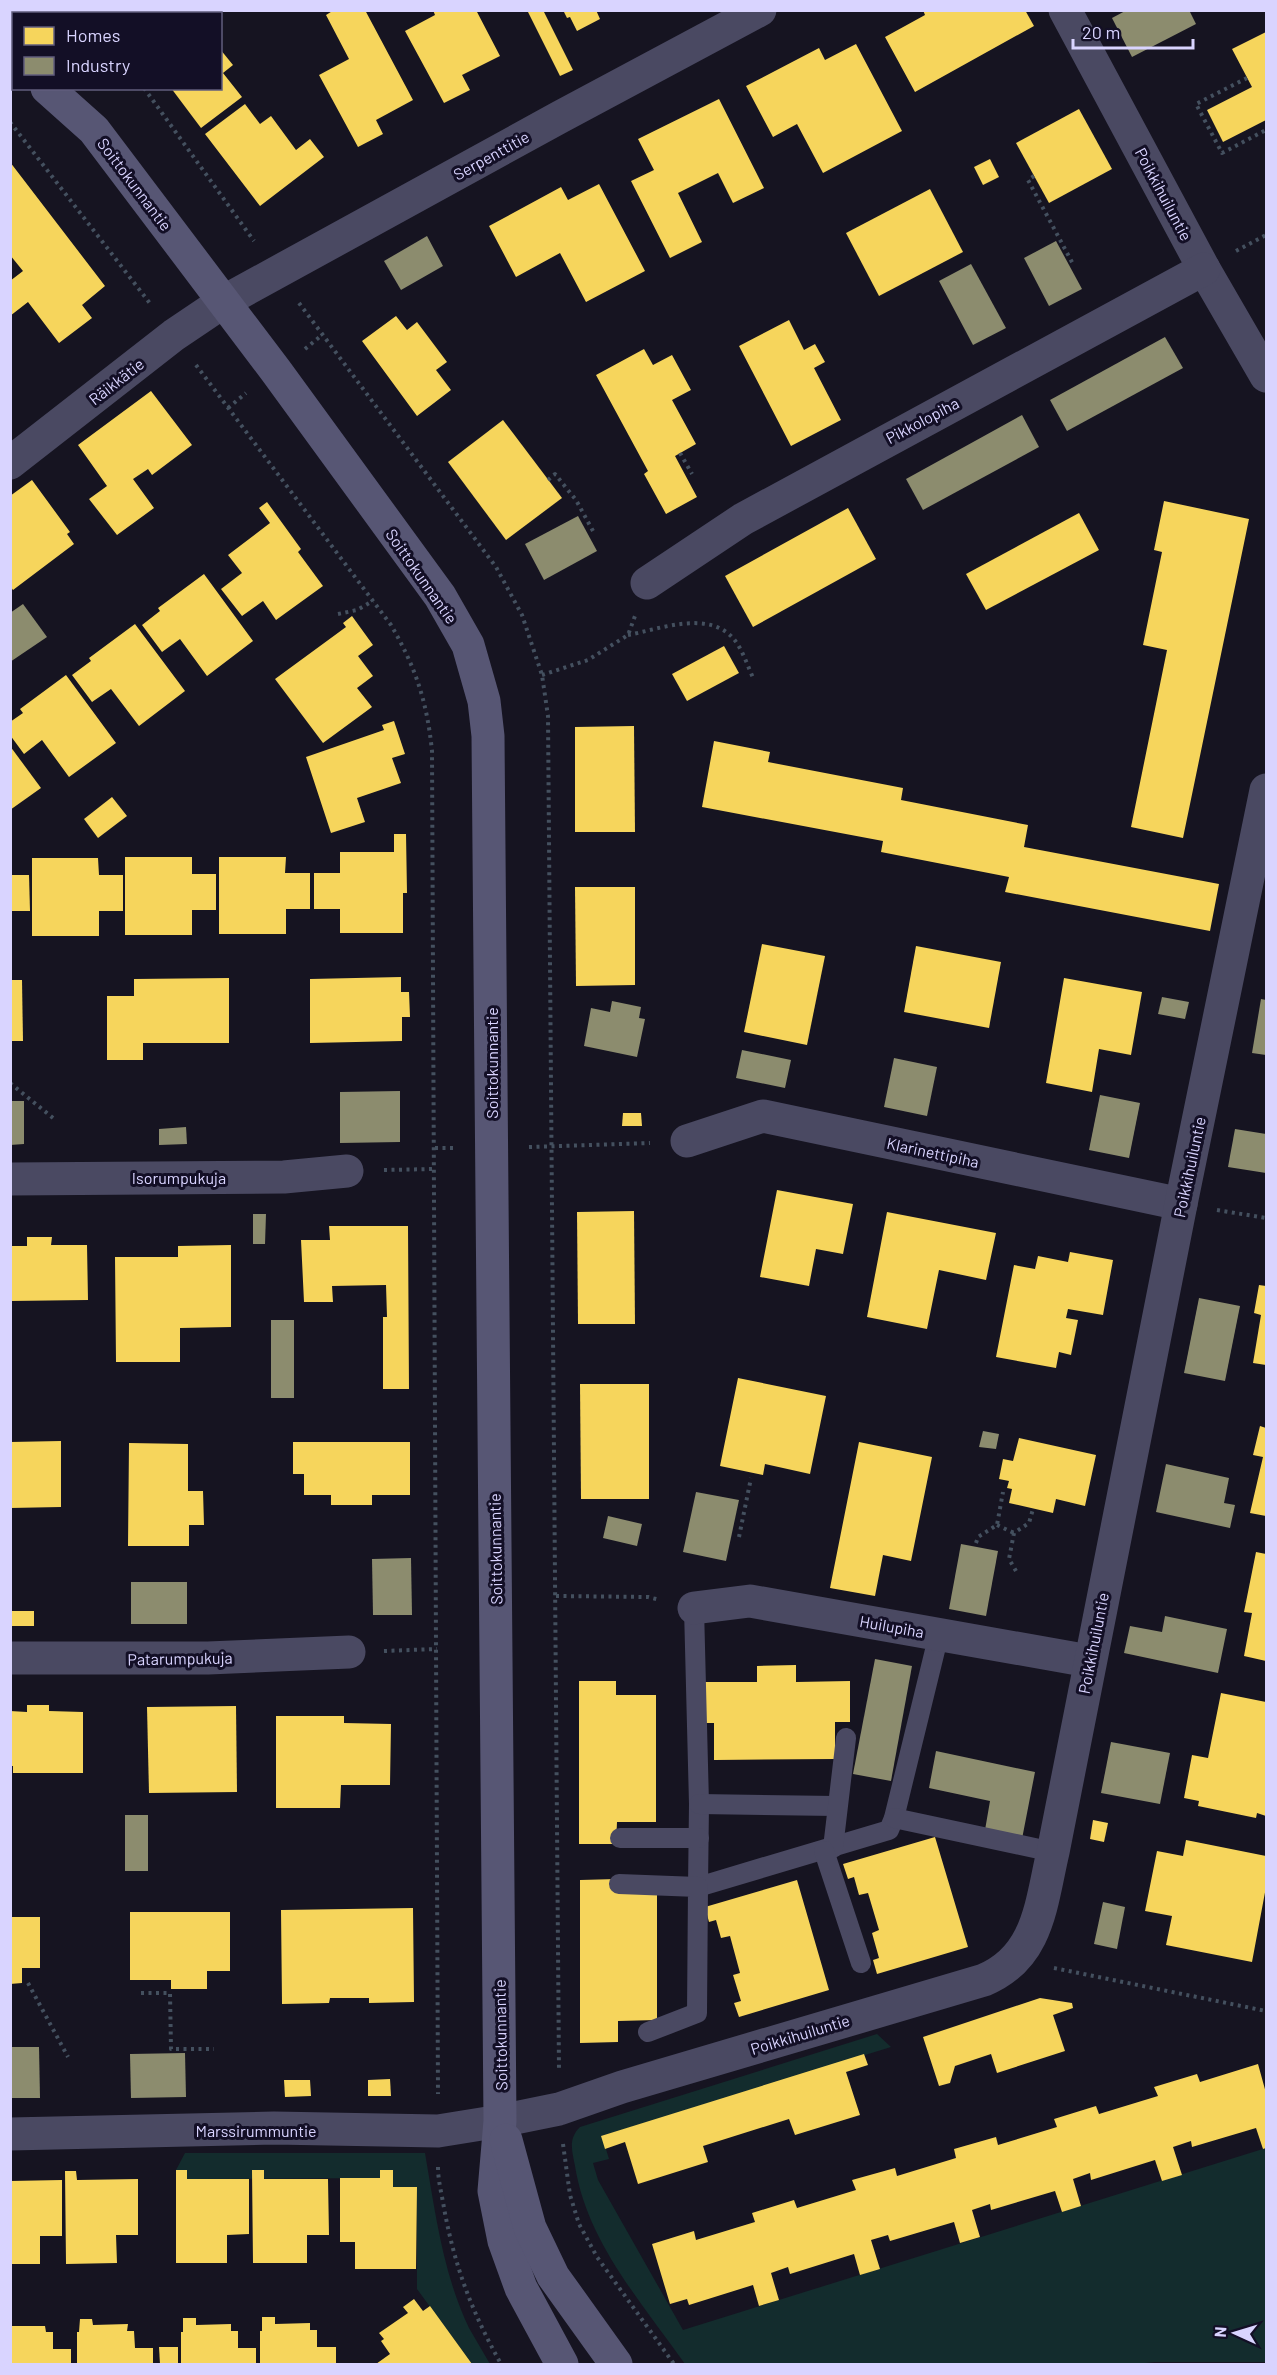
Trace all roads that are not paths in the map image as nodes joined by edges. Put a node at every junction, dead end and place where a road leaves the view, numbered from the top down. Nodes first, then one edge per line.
1 (760, 10) edge
2 (1065, 10) edge
3 (49, 90) edge
4 (78, 90) edge
5 (94, 130) junction
6 (1204, 269) junction
7 (223, 302) junction
8 (1266, 376) edge
9 (10, 463) edge
10 (647, 583) road end
11 (1266, 790) edge
12 (687, 1141) road end
13 (346, 1171) road end
14 (10, 1179) edge
15 (1181, 1204) junction
16 (694, 1608) joint
17 (939, 1634) junction
18 (349, 1652) road end
19 (10, 1658) edge
20 (1089, 1661) junction
21 (846, 1738) dead end
22 (699, 1804) junction
23 (836, 1806) junction
24 (894, 1818) junction
25 (620, 1838) dead end
26 (699, 1838) junction
27 (828, 1849) junction
28 (1053, 1852) junction
29 (619, 1884) dead end
30 (698, 1887) junction
31 (861, 1963) dead end
32 (648, 2032) dead end
33 (500, 2121) junction
34 (10, 2134) edge
35 (562, 2364) edge
36 (616, 2364) edge

1 - 7 street, Serpenttitie
2 - 6 street, Poikkihuiluntie
3 - 5 street, Soittokunnantie
4 - 5 street, Soittokunnantie
5 - 7 street, Soittokunnantie
6 - 8 street, Poikkihuiluntie
6 - 10 street, Pikkolopiha
7 - 9 street, Räikkätie
7 - 33 street, Soittokunnantie
11 - 15 street, Poikkihuiluntie
12 - 15 street, Klarinettipiha
13 - 14 street, Isorumpukuja
15 - 20 street, Poikkihuiluntie
16 - 17 street, Huilupiha
16 - 22 lane
17 - 20 street, Huilupiha
17 - 24 lane
18 - 19 street, Patarumpukuja
20 - 28 street, Poikkihuiluntie
21 - 23 lane
22 - 23 lane
22 - 26 lane
23 - 27 lane
24 - 27 lane
24 - 28 lane
25 - 26 lane
26 - 30 lane
27 - 30 lane
27 - 31 lane
28 - 33 street, Poikkihuiluntie
29 - 30 lane
30 - 32 lane
33 - 34 street, Marssirummuntie
33 - 35 street, Soittokunnantie
33 - 36 street, Soittokunnantie

